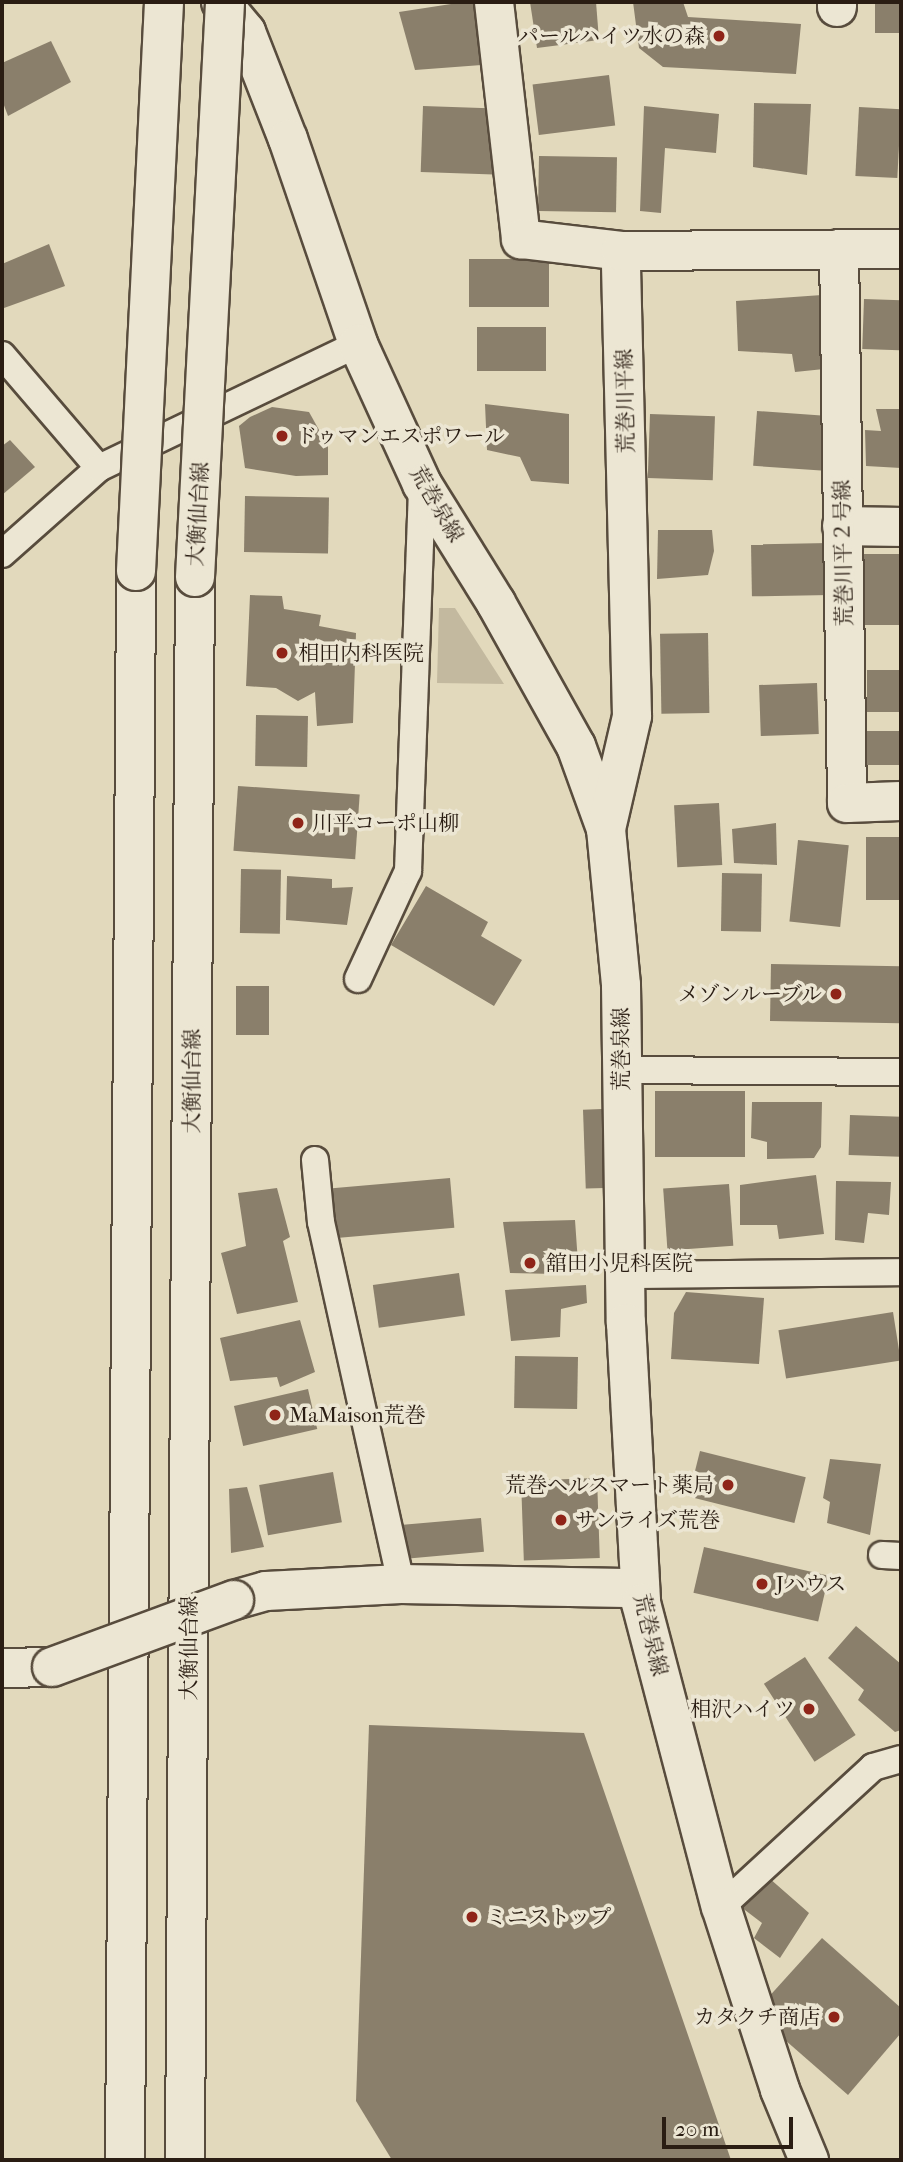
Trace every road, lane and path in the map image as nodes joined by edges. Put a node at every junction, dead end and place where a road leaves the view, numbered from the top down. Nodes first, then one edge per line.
1 (164, 2) edge
2 (223, 2) edge
3 (494, 2) edge
4 (839, 249) junction
5 (901, 249) edge
6 (621, 251) junction
7 (358, 344) junction
8 (2, 355) edge
9 (99, 468) junction
10 (422, 484) junction
11 (842, 526) junction
12 (901, 527) edge
13 (2, 554) edge
14 (901, 801) edge
15 (606, 829) junction
16 (358, 979) dead end
17 (621, 1070) junction
18 (901, 1072) edge
19 (316, 1160) dead end
20 (901, 1272) edge
21 (625, 1275) junction
22 (401, 1584) junction
23 (640, 1588) junction
24 (2, 1668) edge
25 (901, 1759) edge
26 (721, 1907) junction
27 (125, 2160) edge
28 (185, 2160) edge
29 (809, 2160) edge

1 - 27 street, bridge
2 - 7 street, 荒巻泉線
2 - 28 street, 大衡仙台線, bridge
3 - 6 street
4 - 5 street
4 - 6 street
4 - 11 street, 荒巻川平２号線
6 - 15 street, 荒巻川平線
7 - 9 lane
7 - 10 street, 荒巻泉線
8 - 9 lane
9 - 13 lane
10 - 15 street, 荒巻泉線
10 - 16 lane
11 - 12 street
11 - 14 street, 荒巻川平２号線
15 - 17 street, 荒巻泉線
17 - 18 lane
17 - 21 street, 荒巻泉線
19 - 22 lane
20 - 21 lane
21 - 23 street, 荒巻泉線
22 - 23 street
22 - 24 street, bridge
23 - 26 street, 荒巻泉線
25 - 26 lane
26 - 29 street, 荒巻泉線

